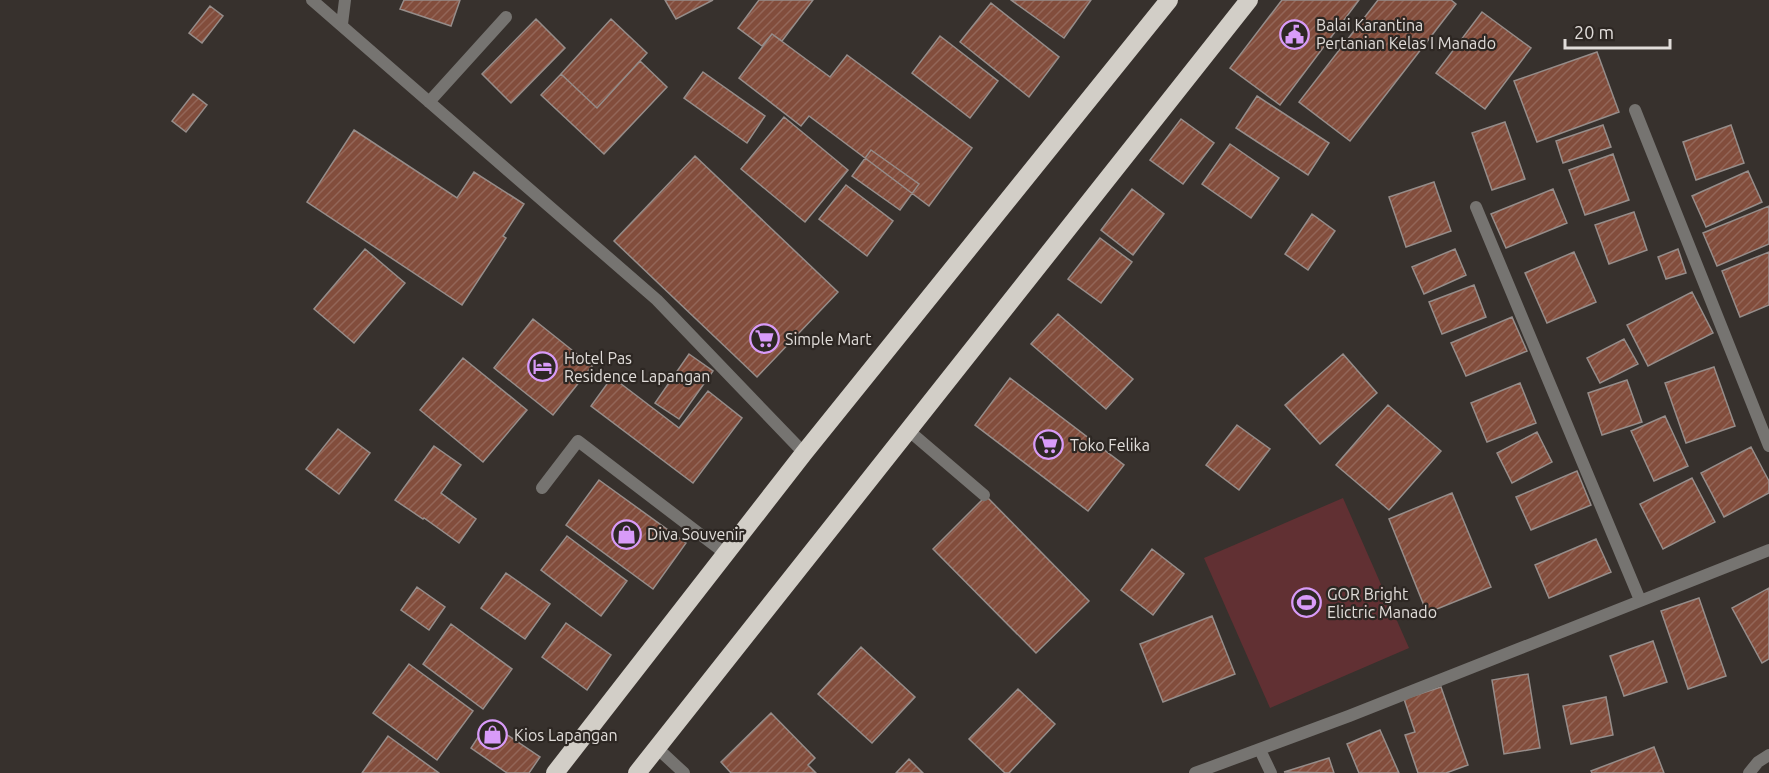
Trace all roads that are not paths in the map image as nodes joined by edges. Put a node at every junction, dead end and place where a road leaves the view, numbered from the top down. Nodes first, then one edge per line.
1 (312, 0) edge
2 (345, 0) edge
3 (1169, 0) edge
4 (1249, 0) edge
5 (506, 17) dead end
6 (342, 24) junction
7 (429, 102) junction
8 (1635, 110) dead end
9 (1476, 207) dead end
10 (908, 430) junction
11 (1769, 446) edge
12 (804, 453) junction
13 (542, 488) dead end
14 (984, 495) dead end
15 (1769, 550) edge
16 (726, 554) junction
17 (1640, 600) junction
18 (657, 748) junction
19 (1260, 750) junction
20 (1769, 755) edge
21 (555, 773) edge
22 (637, 773) edge
23 (684, 773) edge
24 (1195, 773) edge
25 (1271, 773) edge
26 (1749, 773) edge

1 - 6 street
2 - 6 street
3 - 12 highway
4 - 10 highway
5 - 7 street
6 - 7 street
7 - 12 street
8 - 11 street
9 - 17 street
10 - 14 street
10 - 18 highway
12 - 16 highway
13 - 16 street
15 - 17 street
16 - 21 highway
17 - 19 street
18 - 22 highway
18 - 23 street
19 - 24 street
19 - 25 street
20 - 26 street

